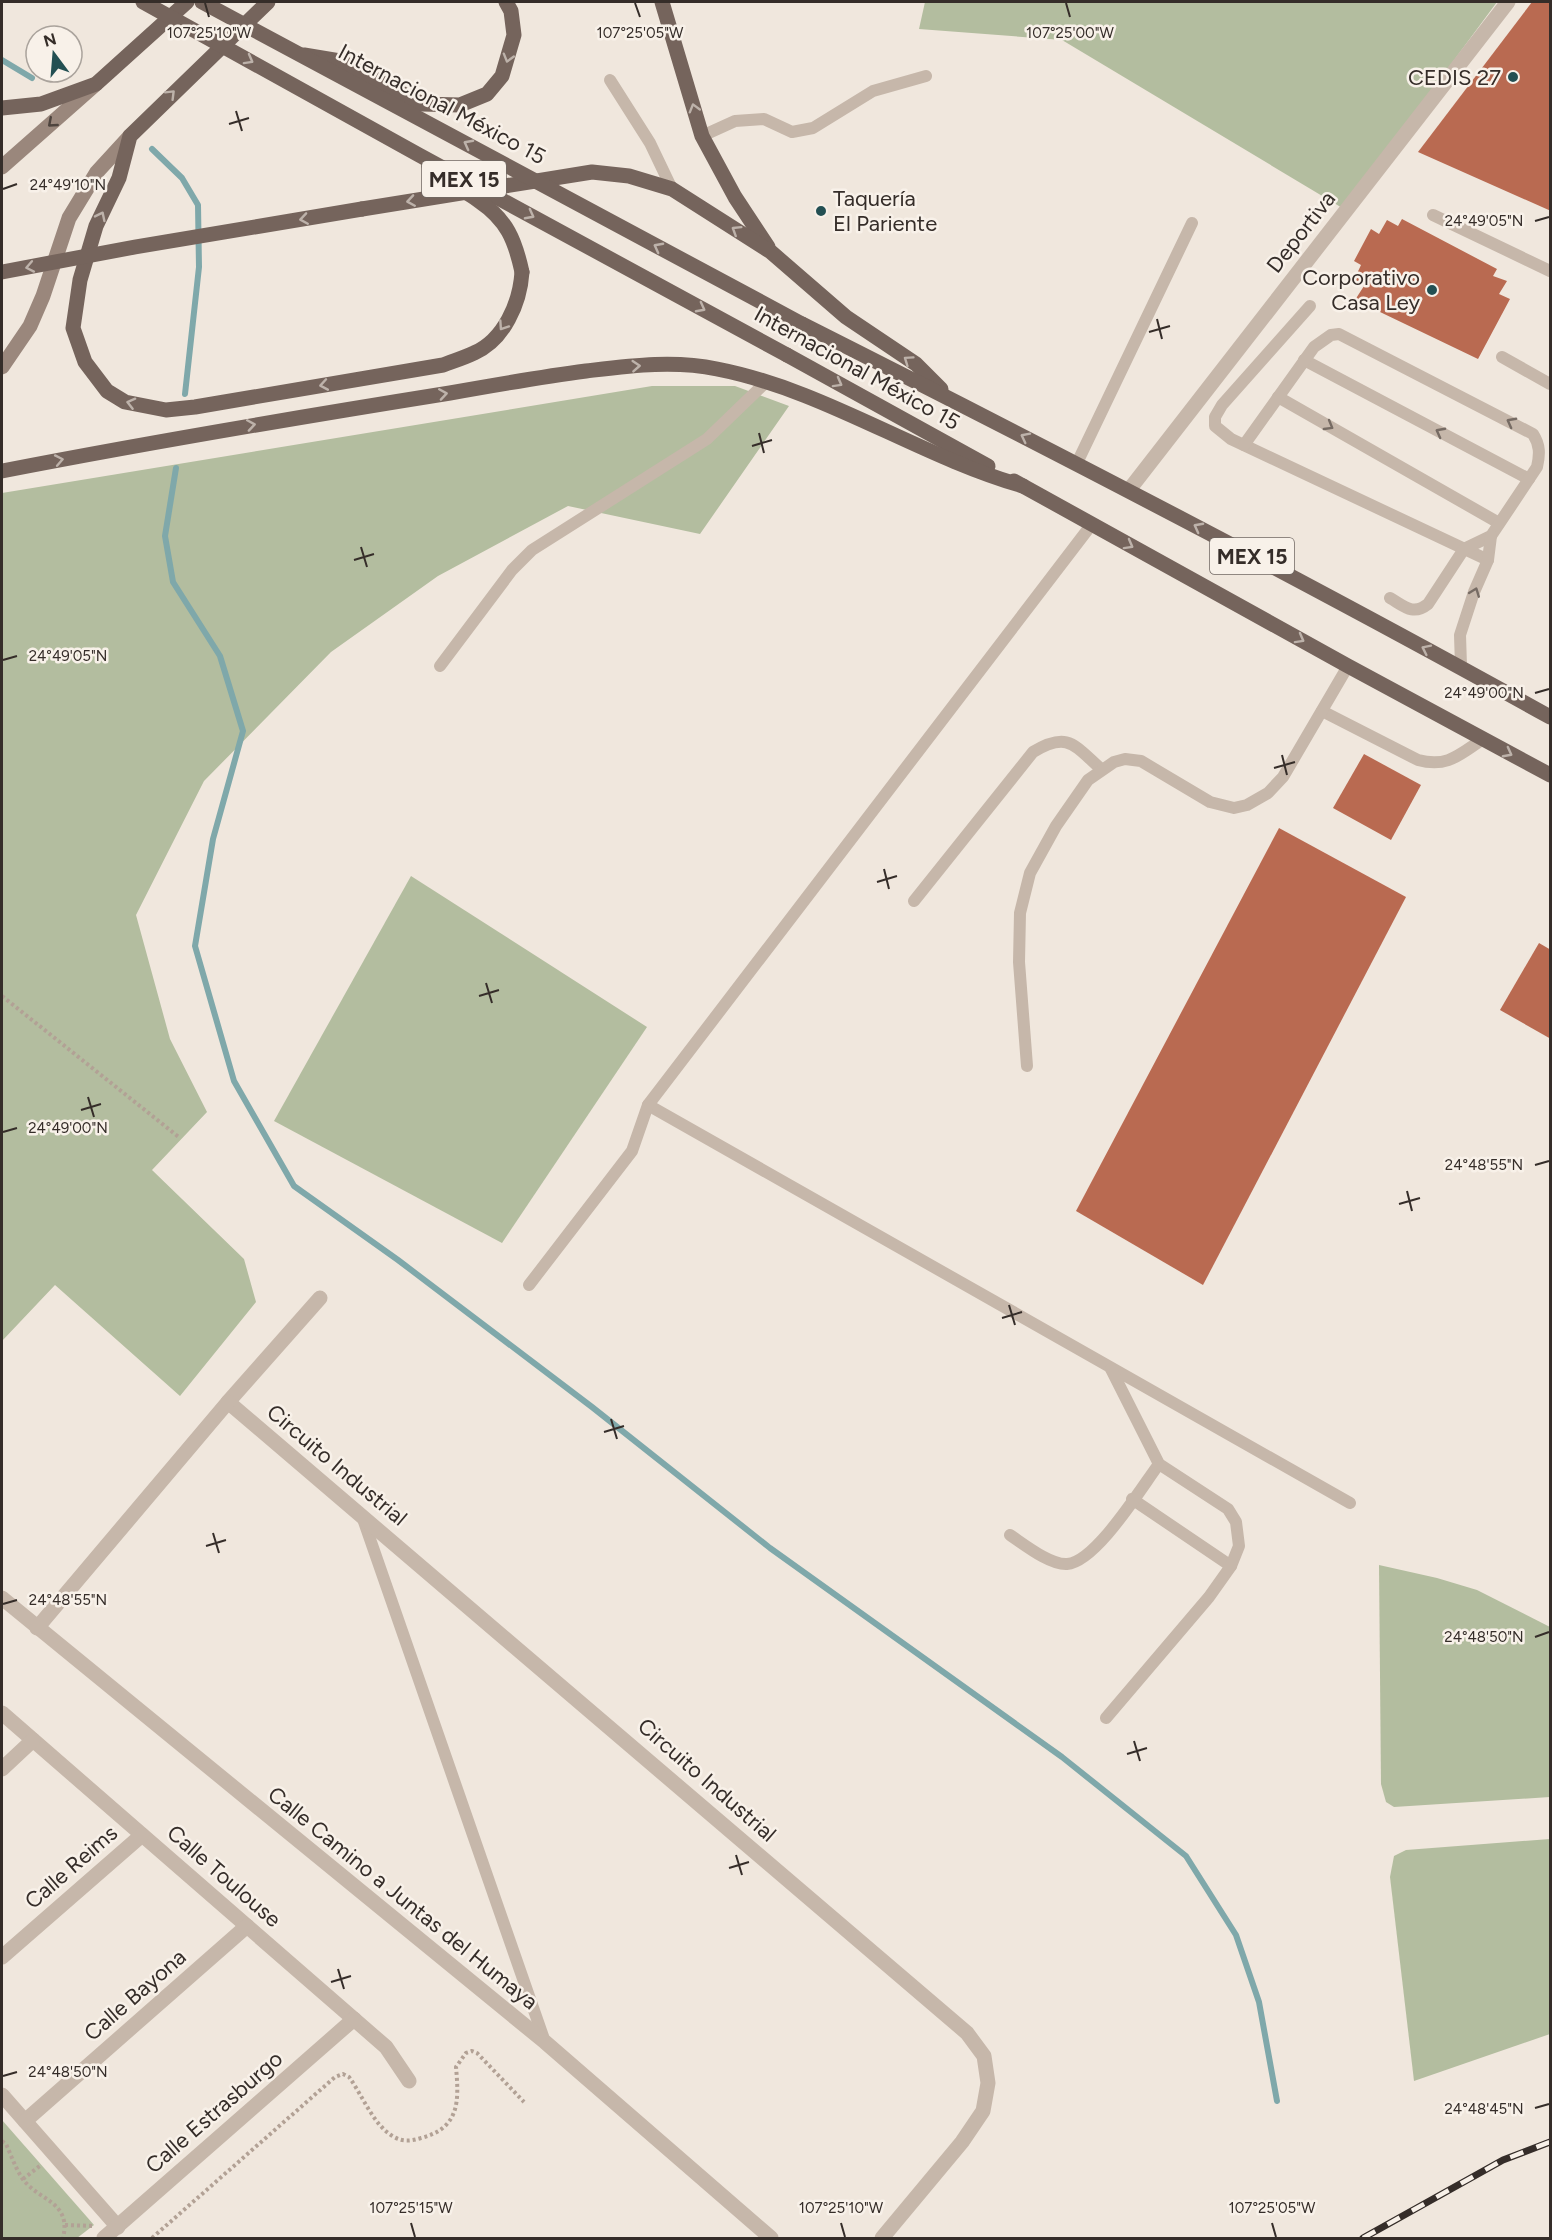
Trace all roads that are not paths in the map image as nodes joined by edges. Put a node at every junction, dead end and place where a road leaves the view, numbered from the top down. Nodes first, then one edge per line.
1 (142, 2) edge
2 (187, 2) edge
3 (202, 2) edge
4 (268, 2) edge
5 (506, 2) edge
6 (662, 2) edge
7 (1508, 2) edge
8 (304, 55) junction
9 (926, 76) dead end
10 (610, 80) dead end
11 (96, 84) junction
12 (2, 108) edge
13 (130, 136) junction
14 (702, 136) junction
15 (419, 155) junction
16 (2, 167) edge
17 (672, 189) junction
18 (1433, 215) dead end
19 (1192, 223) dead end
20 (771, 252) junction
21 (1551, 271) edge
22 (2, 272) edge
23 (1310, 306) dead end
24 (1502, 357) dead end
25 (1304, 360) junction
26 (2, 367) edge
27 (765, 383) junction
28 (1551, 384) edge
29 (1278, 397) junction
30 (951, 399) junction
31 (1538, 442) junction
32 (1244, 445) junction
33 (1551, 448) edge
34 (1077, 463) junction
35 (2, 471) edge
36 (1529, 479) junction
37 (1023, 486) junction
38 (1129, 489) junction
39 (1499, 523) junction
40 (1092, 524) junction
41 (1491, 536) junction
42 (1464, 549) junction
43 (1488, 560) junction
44 (1390, 597) dead end
45 (440, 666) dead end
46 (1348, 666) junction
47 (1461, 666) junction
48 (1322, 711) junction
49 (1551, 717) edge
50 (1483, 739) junction
51 (1101, 769) junction
52 (1551, 775) edge
53 (914, 901) dead end
54 (1027, 1066) dead end
55 (648, 1105) junction
56 (529, 1285) dead end
57 (320, 1298) dead end
58 (1111, 1368) junction
59 (228, 1402) junction
60 (1159, 1464) junction
61 (1132, 1500) junction
62 (1350, 1503) dead end
63 (362, 1515) junction
64 (1010, 1536) dead end
65 (1231, 1566) junction
66 (2, 1598) edge
67 (37, 1628) junction
68 (2, 1713) edge
69 (1106, 1718) dead end
70 (33, 1740) junction
71 (2, 1769) edge
72 (142, 1835) junction
73 (247, 1926) junction
74 (2, 1957) edge
75 (354, 2019) junction
76 (545, 2042) junction
77 (409, 2081) dead end
78 (2, 2095) edge
79 (25, 2121) junction
80 (118, 2227) junction
81 (104, 2238) edge
82 (771, 2238) edge
83 (882, 2238) edge

1 -> 15 main road, Internacional México 15 / MEX 15, bridge
2 - 11 main road
3 - 8 main road, Internacional México 15 / MEX 15, bridge
13 -> 4 main road
5 -> 8 main road
14 -> 6 main road
7 - 38 street, Deportiva
30 -> 8 main road, Internacional México 15 / MEX 15, bridge
9 - 14 lane
10 - 17 lane
11 - 12 main road
11 -> 16 main road
15 -> 13 main road, bridge
13 - 26 main road
14 - 20 main road
15 -> 37 main road, Internacional México 15 / MEX 15, bridge
20 -> 17 main road
17 -> 22 main road, bridge
18 - 21 lane
19 - 34 lane
30 -> 20 main road
23 - 32 lane
24 - 28 lane
25 - 29 lane
31 -> 25 lane
36 -> 25 lane
35 -> 27 main road
27 - 37 main road
27 - 45 lane
29 - 32 lane
29 -> 39 lane
34 -> 30 main road, Internacional México 15 / MEX 15
31 - 33 lane
31 - 36 lane
32 - 42 lane
34 - 38 main road, Internacional México 15 / MEX 15
36 - 39 lane
37 - 40 main road, Internacional México 15 / MEX 15
47 -> 38 main road, Internacional México 15 / MEX 15
39 - 41 lane
40 -> 46 main road, Internacional México 15 / MEX 15
40 - 55 lane
41 - 42 lane
41 - 43 lane
42 - 43 lane
42 - 44 lane
47 -> 43 lane
46 - 48 lane
46 - 50 main road, Internacional México 15 / MEX 15
47 - 49 main road, Internacional México 15 / MEX 15
48 - 50 lane
48 - 51 lane
50 -> 52 main road, Internacional México 15 / MEX 15
51 - 53 lane
51 - 54 lane
55 - 56 lane
55 - 58 lane
57 - 59 street
58 - 60 lane
58 - 62 lane
59 - 63 street, Circuito Industrial
59 - 67 street
60 - 61 lane
60 - 65 lane
61 - 64 lane
61 - 65 lane
63 - 76 lane
63 - 83 street, Circuito Industrial
65 - 69 lane
66 - 67 street, Calle Camino a Juntas del Humaya
67 - 76 street, Calle Camino a Juntas del Humaya
68 - 70 street, Calle Toulouse
70 - 71 street
70 - 72 street, Calle Toulouse
72 - 73 street, Calle Toulouse
72 - 74 street, Calle Reims
73 - 75 street, Calle Toulouse
73 - 79 street, Calle Bayona
75 - 77 street, Calle Toulouse
75 - 80 street, Calle Estrasburgo
76 - 82 street, Calle Camino a Juntas del Humaya
78 - 79 street
79 - 80 street
80 - 81 street, Calle Estrasburgo

